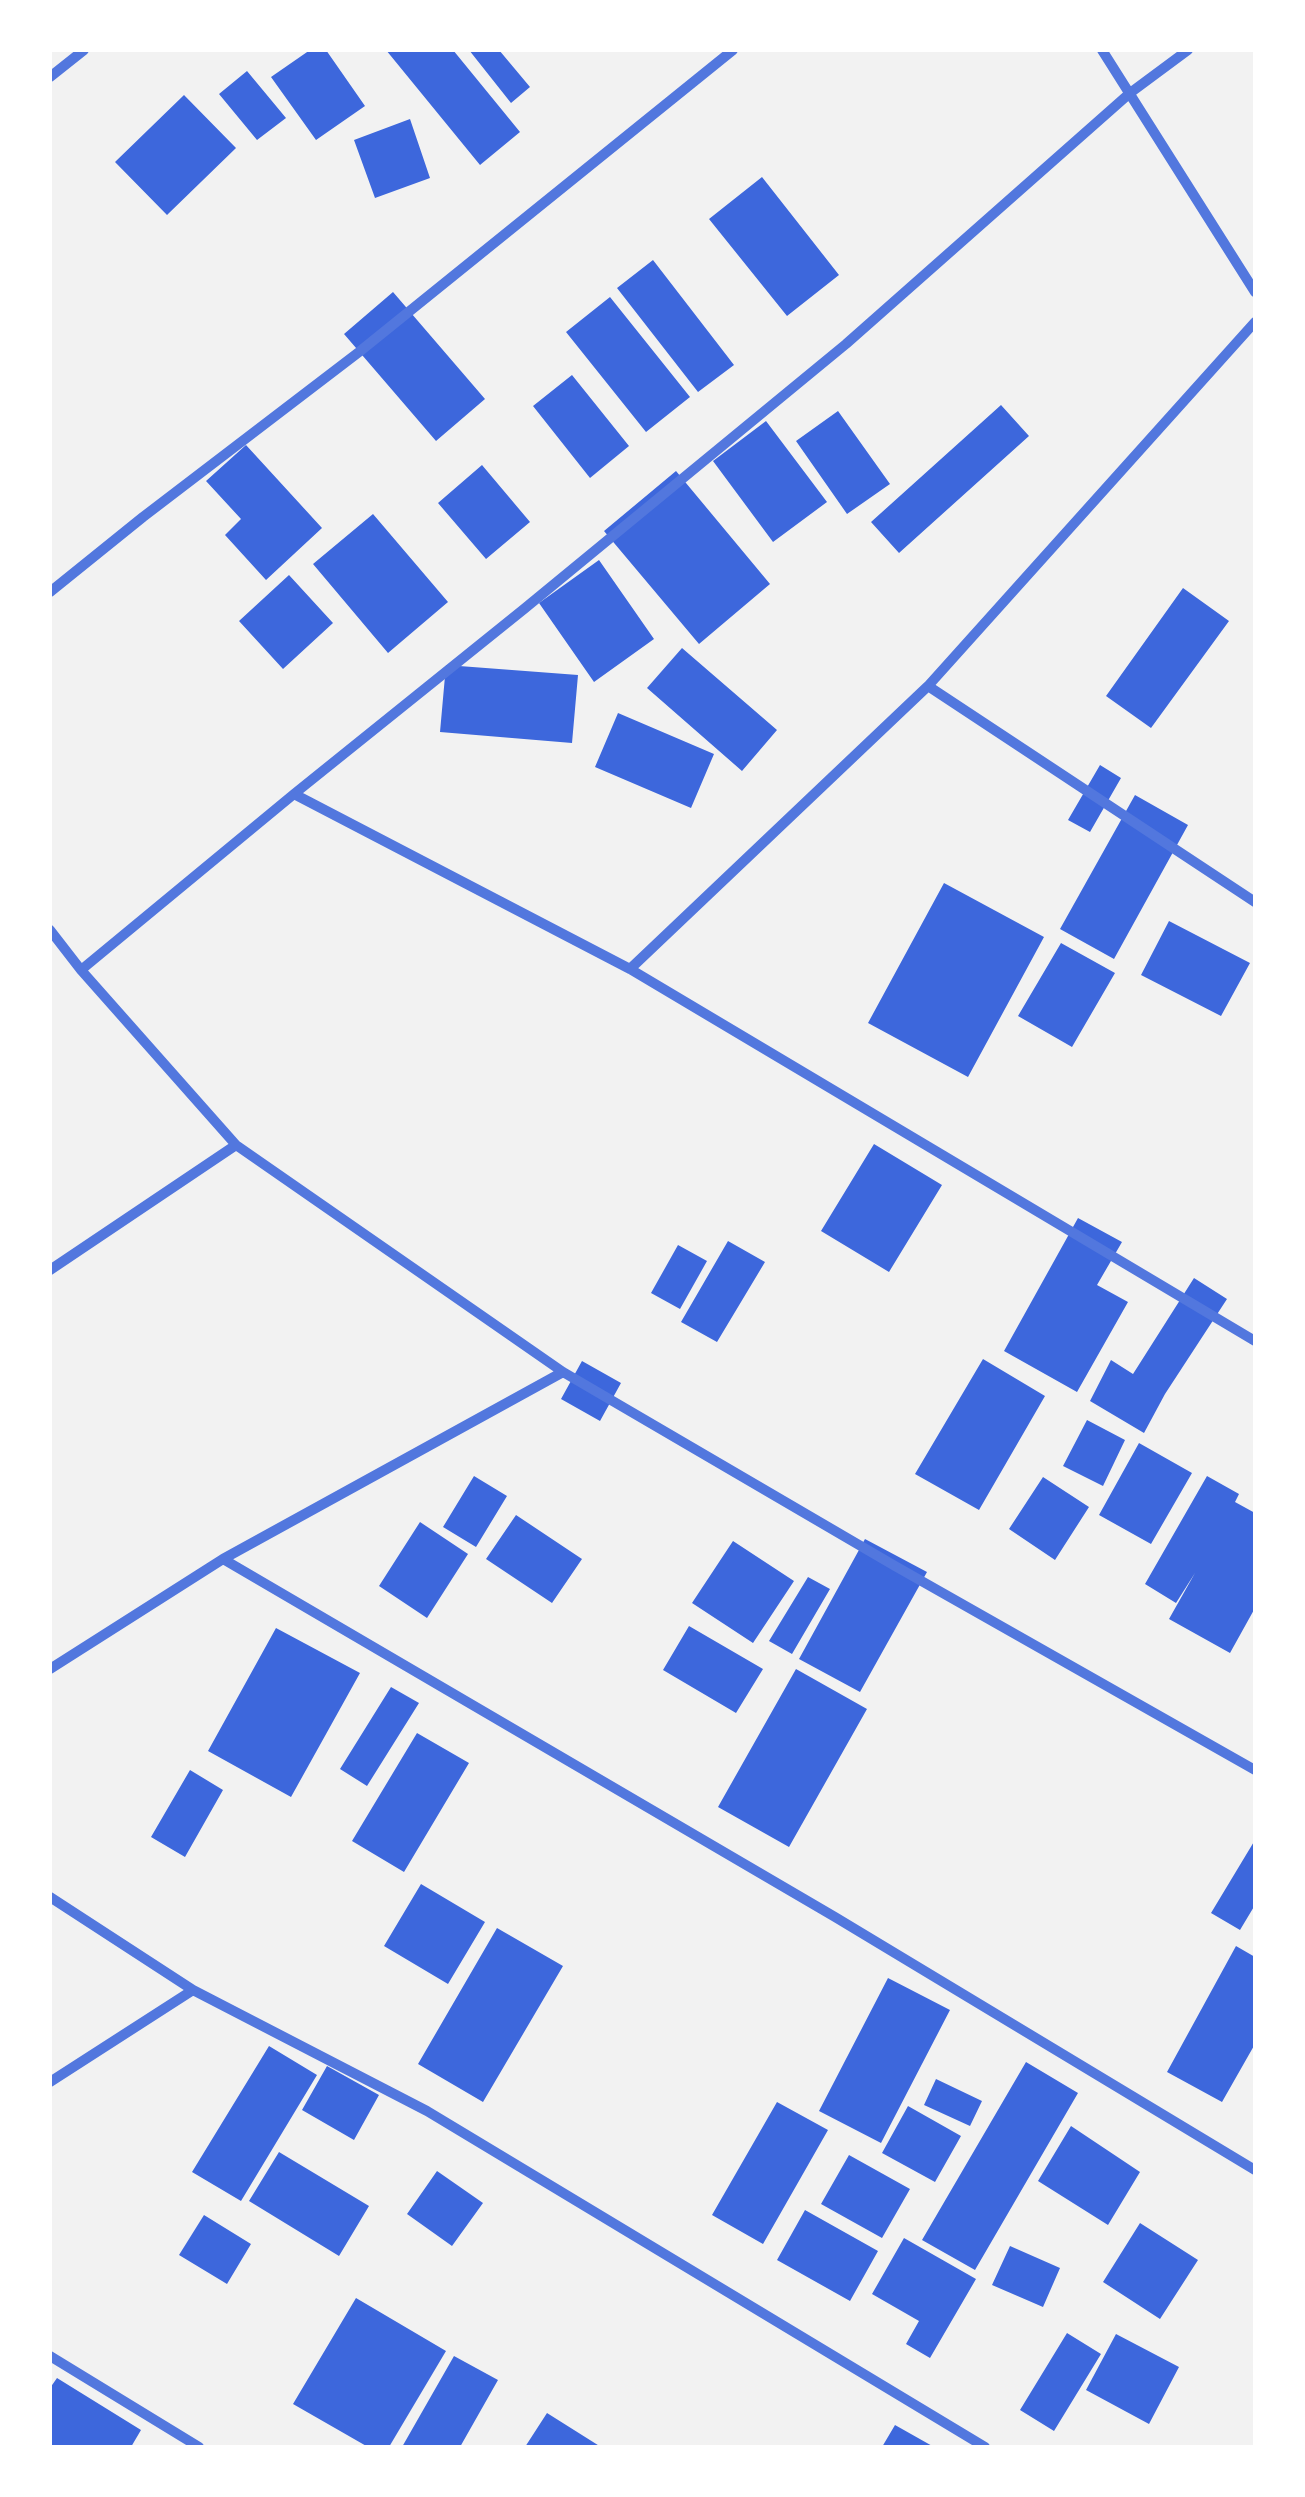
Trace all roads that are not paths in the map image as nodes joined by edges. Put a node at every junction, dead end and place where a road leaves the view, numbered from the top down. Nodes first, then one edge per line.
1 (84, 50) edge
2 (733, 50) edge
3 (1102, 50) edge
4 (1188, 50) edge
5 (50, 77) edge
6 (1130, 93) junction
7 (1255, 292) edge
8 (1255, 322) edge
9 (50, 592) edge
10 (928, 686) junction
11 (294, 794) junction
12 (1255, 902) edge
13 (50, 930) edge
14 (630, 969) junction
15 (81, 970) junction
16 (236, 1144) junction
17 (50, 1270) edge
18 (1255, 1341) edge
19 (563, 1372) junction
20 (224, 1559) junction
21 (50, 1668) edge
22 (1255, 1770) edge
23 (50, 1896) edge
24 (194, 1990) junction
25 (50, 2082) edge
26 (1255, 2170) edge
27 (50, 2356) edge
28 (199, 2447) edge
29 (985, 2447) edge

1 - 5 street
2 - 9 street
3 - 6 street
4 - 6 street
6 - 7 street
6 - 11 street
8 - 10 street
10 - 12 street
10 - 14 street
11 - 14 street
11 - 15 street
13 - 15 street
14 - 18 street
15 - 16 street
16 - 17 street
16 - 19 street
19 - 20 street
19 - 22 street
20 - 21 street
20 - 26 street
23 - 24 street
24 - 25 street
24 - 29 street
27 - 28 street

